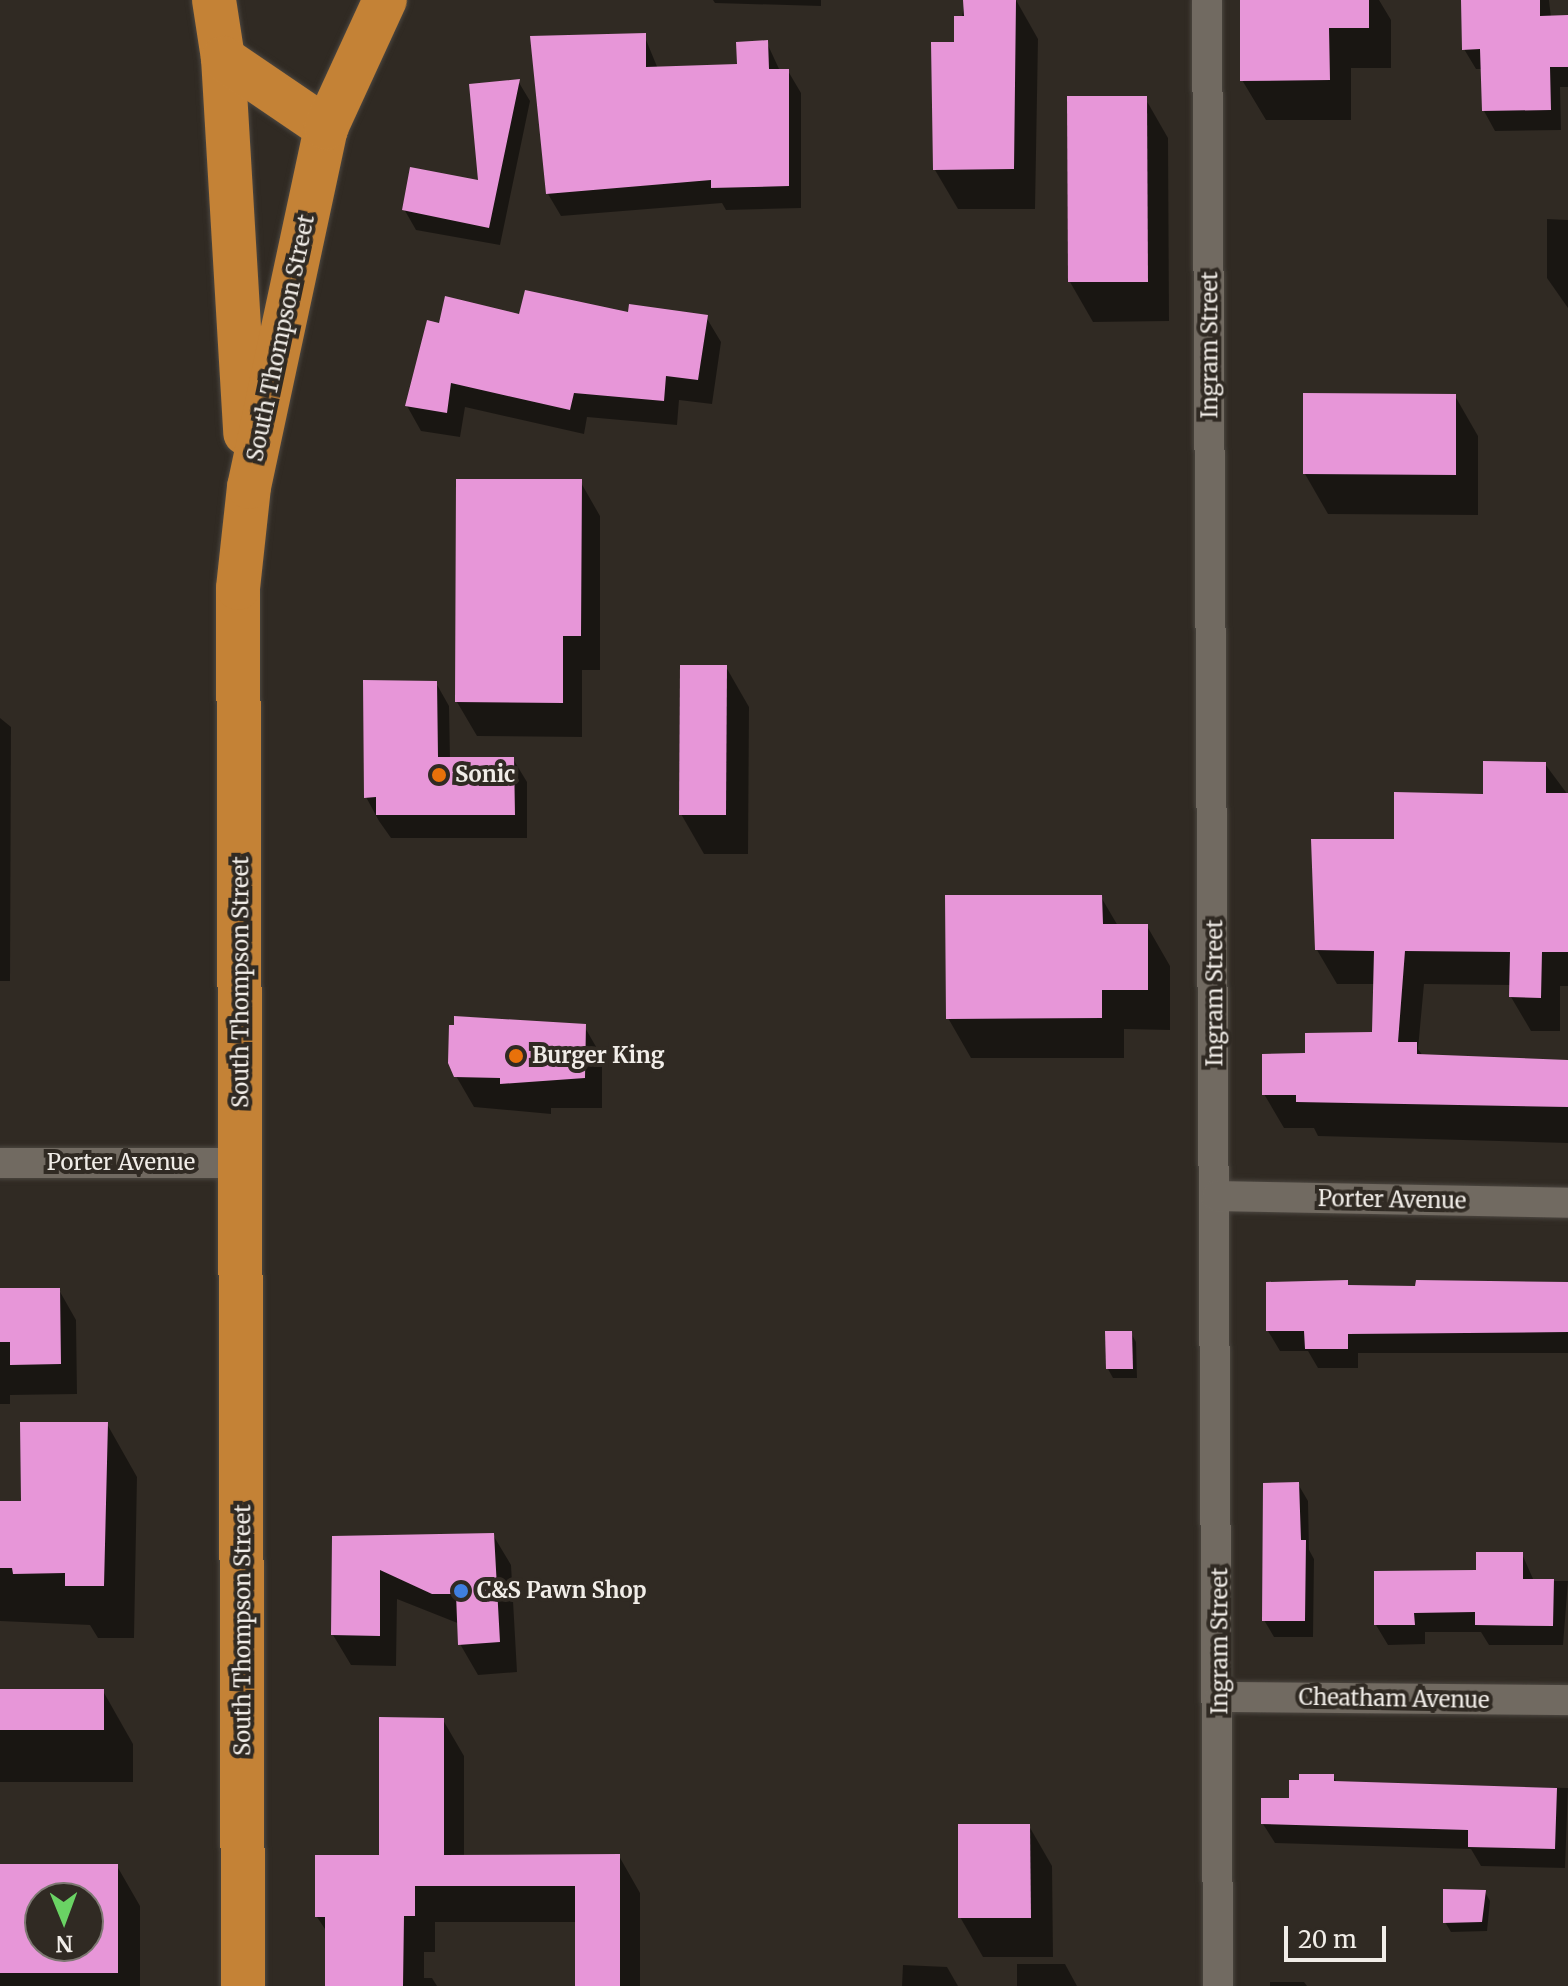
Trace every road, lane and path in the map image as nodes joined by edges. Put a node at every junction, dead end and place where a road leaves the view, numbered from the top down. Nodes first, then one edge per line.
1 (214, 0) edge
2 (385, 0) edge
3 (1207, 0) edge
4 (223, 58) junction
5 (326, 128) junction
6 (249, 487) junction
7 (0, 1163) edge
8 (243, 1163) junction
9 (1217, 1196) junction
10 (1568, 1203) edge
11 (1220, 1697) junction
12 (1568, 1700) edge
13 (243, 1986) edge
14 (1218, 1986) edge

1 - 4 highway
2 - 5 highway, South Thompson Street
3 - 9 street, Ingram Street
4 - 5 highway
4 - 6 highway
5 - 6 highway, South Thompson Street
6 - 8 highway, South Thompson Street
7 - 8 street, Porter Avenue
8 - 13 highway, South Thompson Street
9 - 10 street, Porter Avenue
9 - 11 street, Ingram Street
11 - 12 street, Cheatham Avenue
11 - 14 street, Ingram Street

